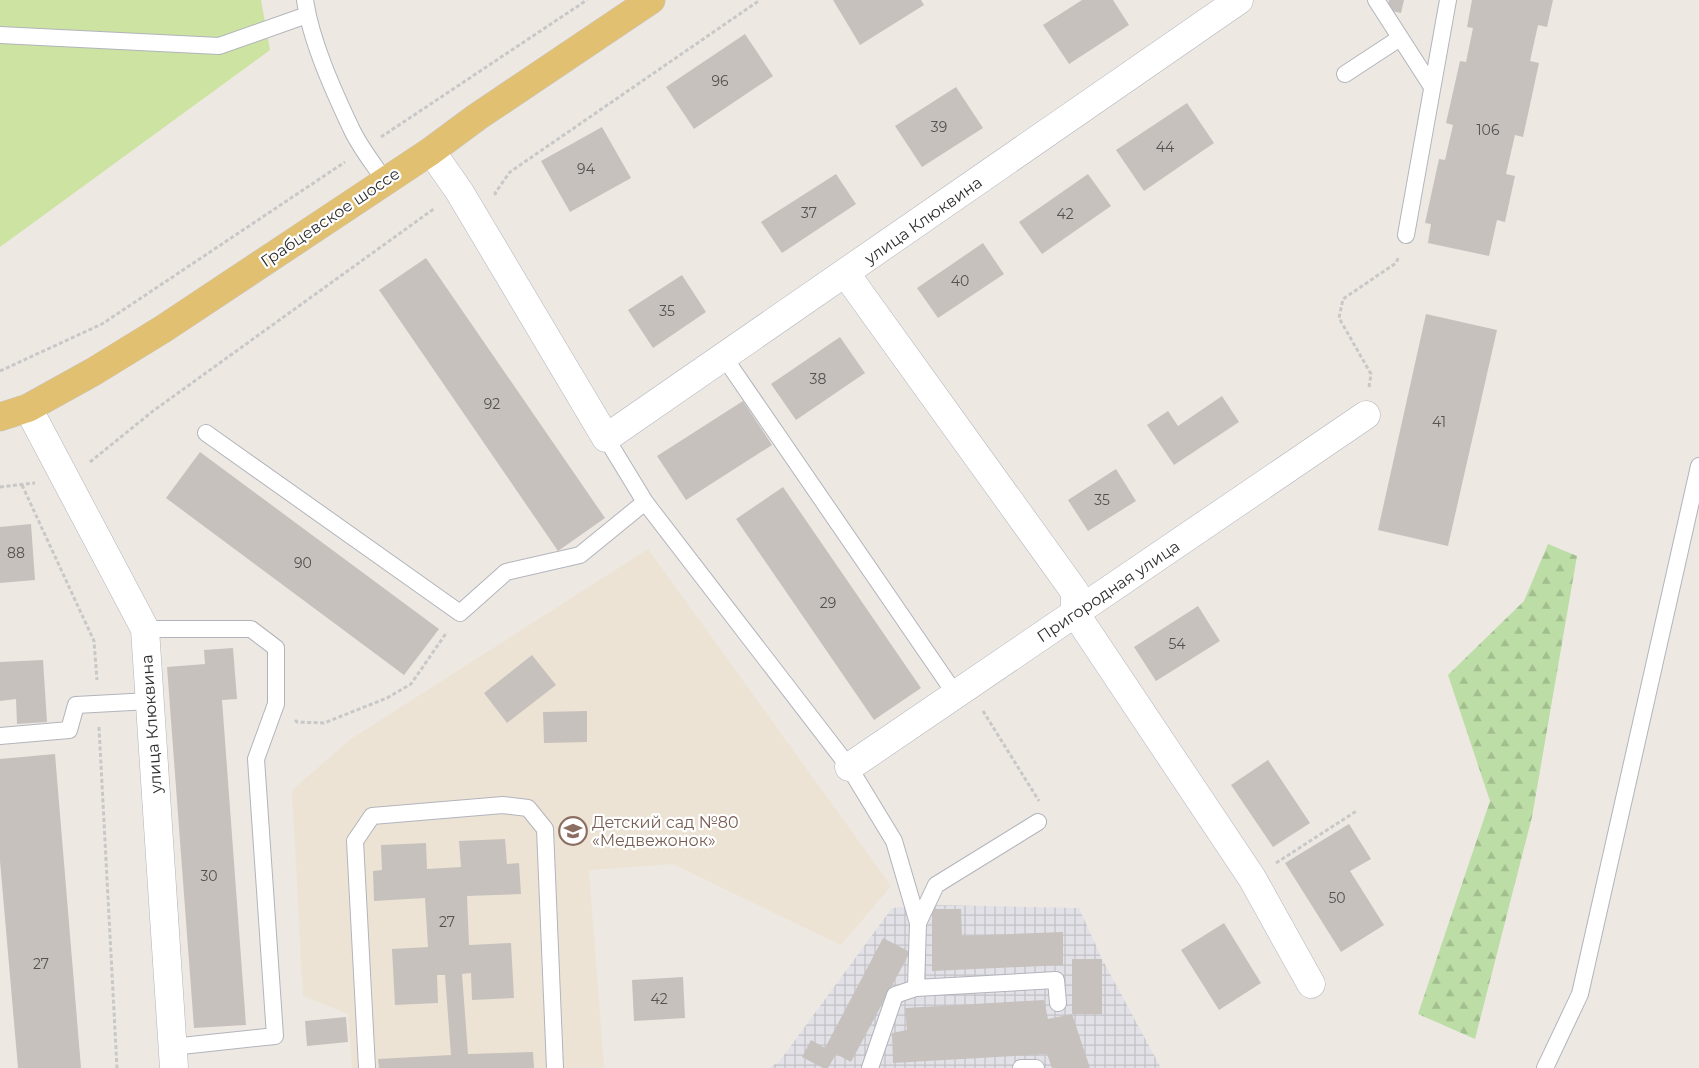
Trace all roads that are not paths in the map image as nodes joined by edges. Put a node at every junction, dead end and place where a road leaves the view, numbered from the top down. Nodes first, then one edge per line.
1 (651, 0) edge
2 (1239, 0) edge
3 (1376, 0) edge
4 (1448, 0) edge
5 (306, 8) edge
6 (0, 35) edge
7 (1400, 38) junction
8 (1345, 74) dead end
9 (1432, 87) junction
10 (431, 151) junction
11 (384, 180) junction
12 (1406, 235) road end
13 (846, 274) junction
14 (724, 357) junction
15 (28, 408) junction
16 (1366, 415) road end
17 (0, 417) edge
18 (206, 433) dead end
19 (606, 438) junction
20 (1699, 466) edge
21 (645, 502) junction
22 (1075, 613) junction
23 (145, 629) junction
24 (962, 691) junction
25 (150, 701) junction
26 (0, 736) edge
27 (849, 767) junction
28 (1038, 822) road end
29 (918, 923) junction
30 (1311, 984) dead end
31 (916, 988) junction
32 (1058, 1003) dead end
33 (173, 1057) edge
34 (367, 1068) edge
35 (555, 1068) edge
36 (870, 1068) edge
37 (1021, 1068) edge
38 (1036, 1068) edge
39 (1545, 1068) edge

1 - 10 main road, Грабцевское шоссе
2 - 13 street, улица Клюквина
3 - 7 lane
4 - 9 lane
5 - 6 lane
5 - 11 lane
7 - 8 lane
7 - 9 lane
9 - 12 lane
10 - 11 main road, Грабцевское шоссе
10 - 19 street
11 - 15 main road, Грабцевское шоссе
13 - 14 street, улица Клюквина
13 - 22 street
14 - 19 street, улица Клюквина
14 - 24 lane
15 - 17 main road, Грабцевское шоссе
15 - 23 street, улица Клюквина
16 - 22 street, Пригородная улица
18 - 21 lane
19 - 21 lane
20 - 39 lane
21 - 27 lane
22 - 24 street, Пригородная улица
22 - 30 street
23 - 25 street, улица Клюквина
23 - 33 lane
24 - 27 street, Пригородная улица
25 - 26 lane
25 - 33 street, улица Клюквина
27 - 29 lane
28 - 29 lane
29 - 31 lane
31 - 32 lane
31 - 36 lane
34 - 35 lane
37 - 38 lane

